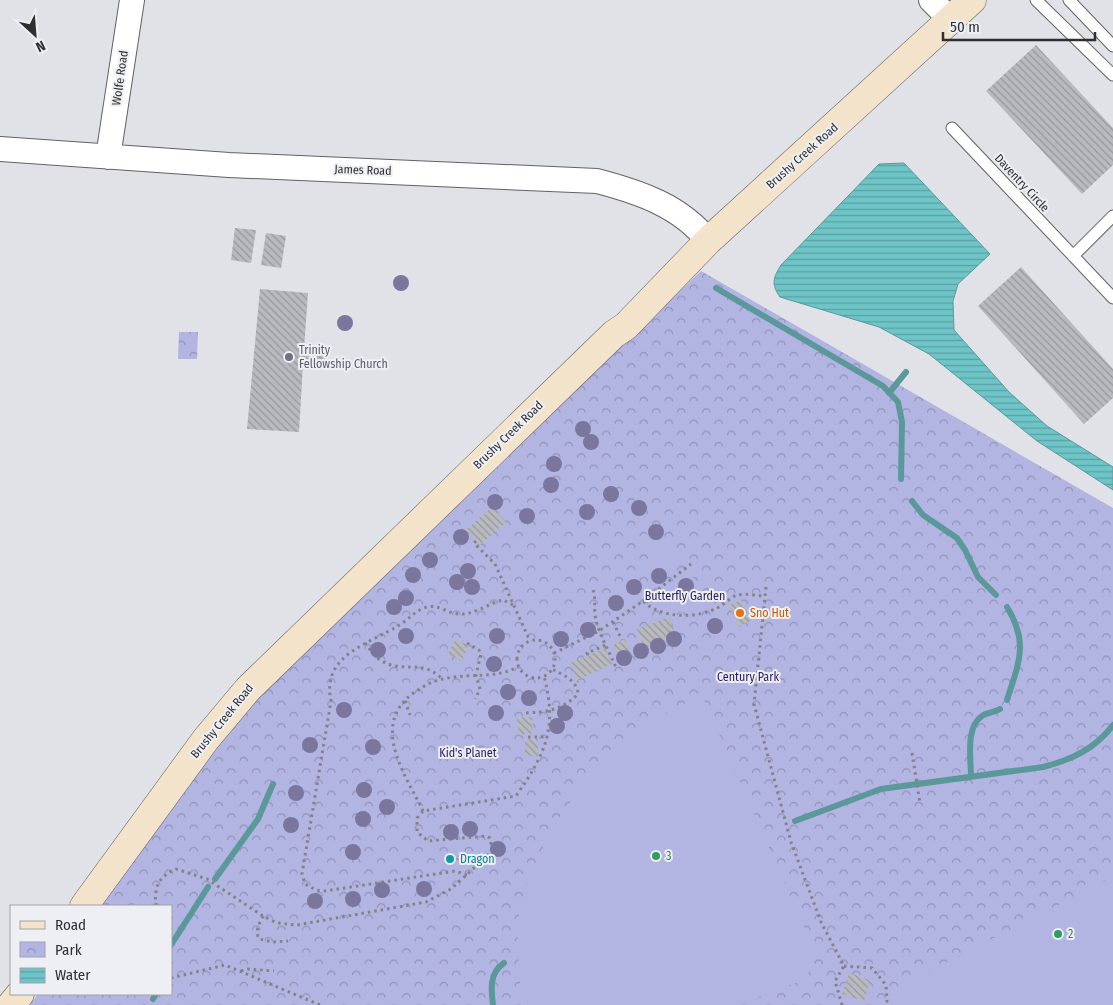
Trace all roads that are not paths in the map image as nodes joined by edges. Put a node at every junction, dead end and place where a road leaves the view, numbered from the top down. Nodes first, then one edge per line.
1 (132, 0) edge
2 (931, 0) edge
3 (972, 0) edge
4 (1036, 0) edge
5 (1069, 0) edge
6 (951, 20) junction
7 (1113, 46) edge
8 (1113, 75) edge
9 (952, 128) dead end
10 (0, 149) edge
11 (108, 157) junction
12 (1113, 216) edge
13 (708, 241) junction
14 (1072, 256) junction
15 (1113, 298) edge
16 (85, 905) edge

1 - 11 street, Wolfe Road
2 - 6 street
3 - 6 street, Brushy Creek Road
4 - 8 lane
5 - 7 lane
6 - 13 street, Brushy Creek Road
9 - 14 lane, Daventry Circle
10 - 11 street, James Road
11 - 13 street, James Road
12 - 14 lane
13 - 16 street, Brushy Creek Road
14 - 15 lane, Daventry Circle

